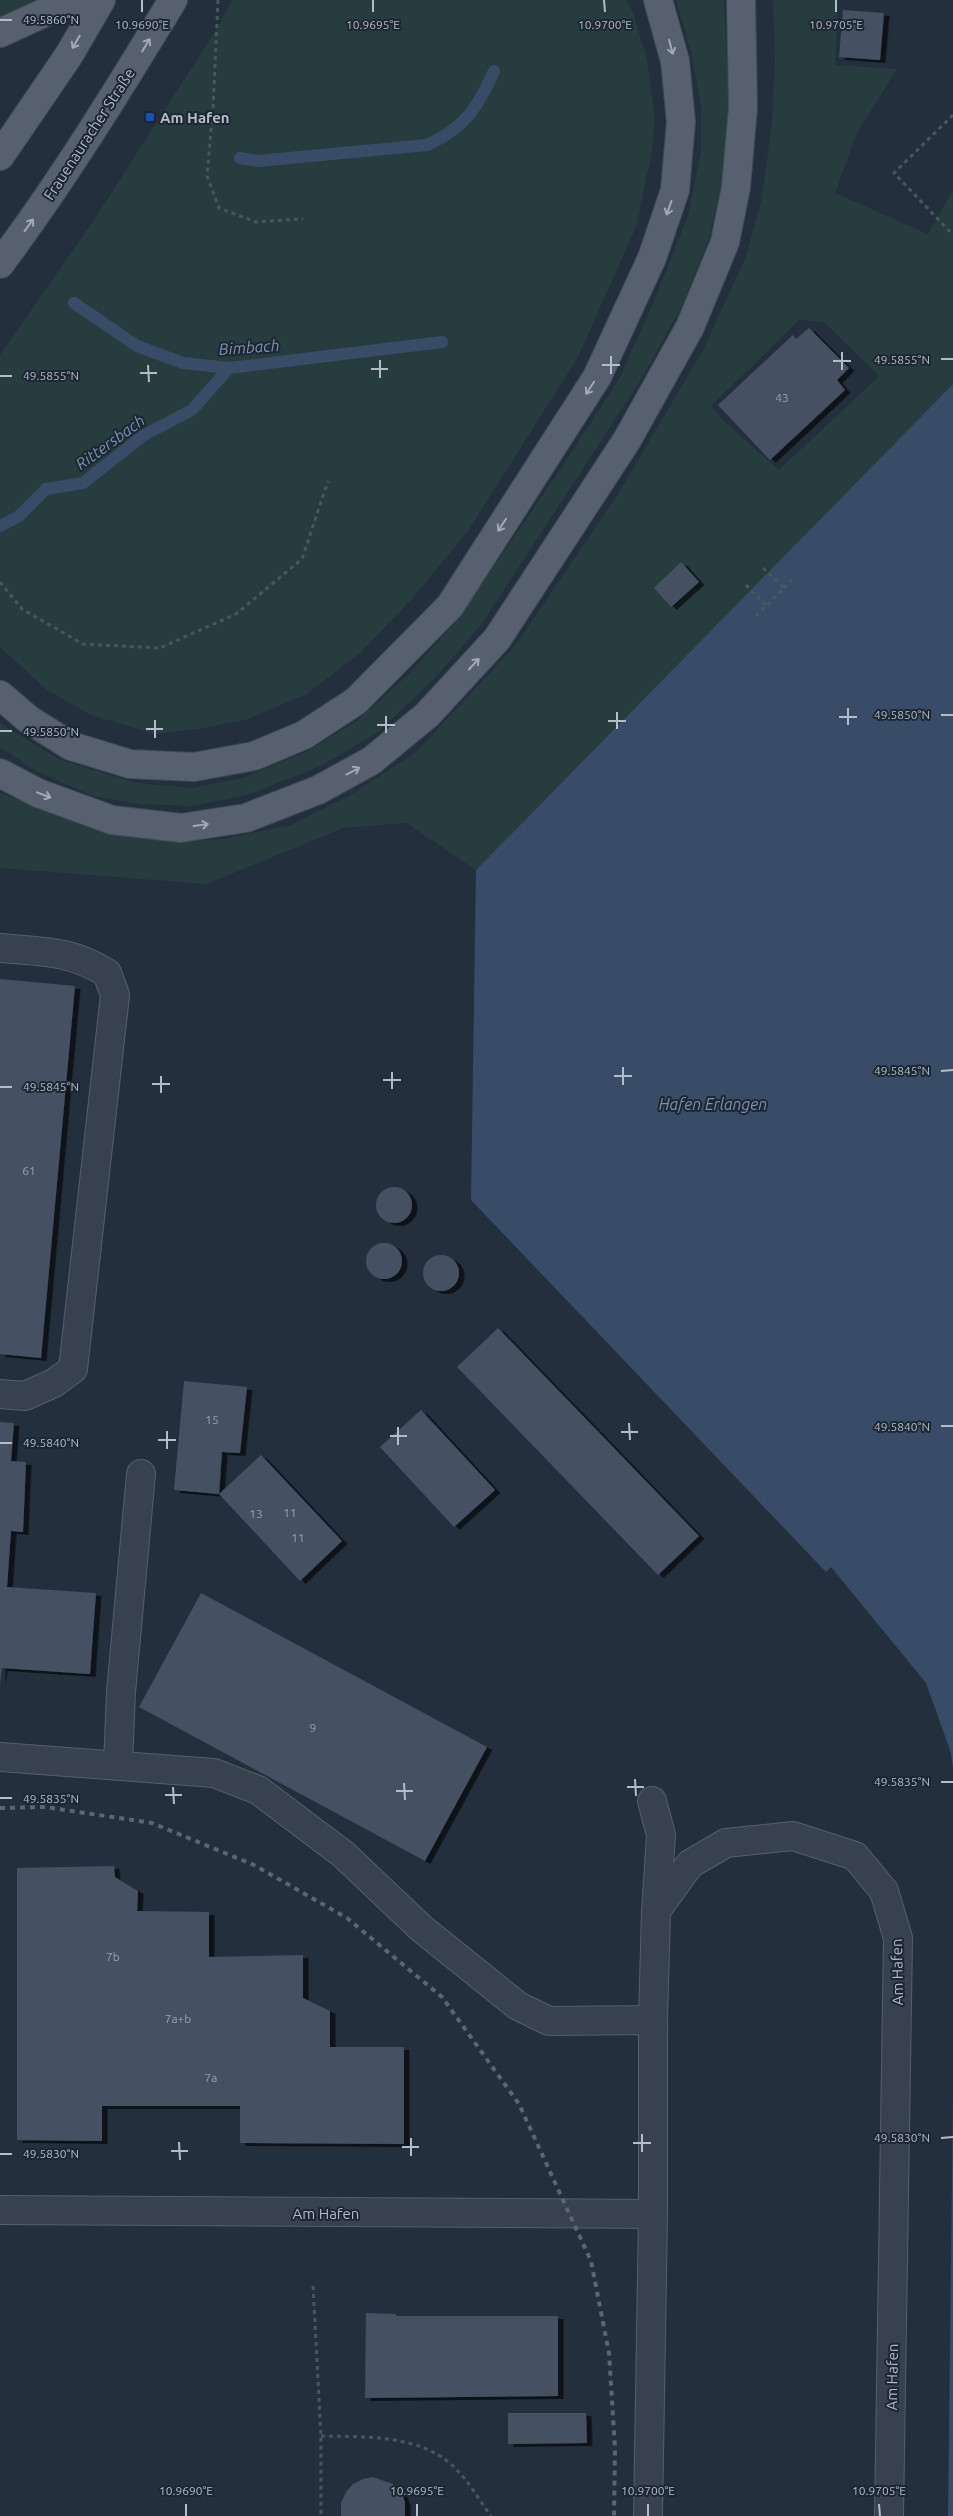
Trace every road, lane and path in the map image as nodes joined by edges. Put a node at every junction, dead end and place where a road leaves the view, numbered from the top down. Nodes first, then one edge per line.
1 (72, 0) edge
2 (101, 0) edge
3 (173, 0) edge
4 (218, 0) edge
5 (658, 0) edge
6 (741, 0) edge
7 (0, 33) edge
8 (953, 116) edge
9 (0, 156) edge
10 (303, 219) dead end
11 (953, 235) edge
12 (0, 264) edge
13 (328, 481) dead end
14 (763, 568) dead end
15 (792, 580) dead end
16 (0, 582) edge
17 (746, 585) dead end
18 (784, 588) junction
19 (766, 606) junction
20 (756, 616) dead end
21 (0, 695) edge
22 (0, 773) edge
23 (0, 948) edge
24 (0, 1394) edge
25 (141, 1474) dead end
26 (0, 1757) edge
27 (118, 1765) junction
28 (652, 1801) dead end
29 (656, 1911) junction
30 (653, 2020) junction
31 (0, 2210) edge
32 (653, 2214) junction
33 (313, 2286) dead end
34 (321, 2436) junction
35 (321, 2516) edge
36 (491, 2516) edge
37 (648, 2516) edge
38 (890, 2516) edge

1 - 7 main road
2 -> 9 main road
12 -> 3 main road, Frauenauracher Straße
4 - 10 path
5 -> 21 main road
22 -> 6 main road
8 - 11 path
13 - 16 path
14 - 18 path
15 - 18 path
17 - 19 path
18 - 19 path
19 - 20 path
23 - 24 street
25 - 27 street
26 - 27 street
27 - 30 street
28 - 29 street
29 - 30 street
29 - 38 street, Am Hafen
30 - 32 street
31 - 32 street, Am Hafen
32 - 37 street
33 - 34 path
34 - 35 path
34 - 36 path

